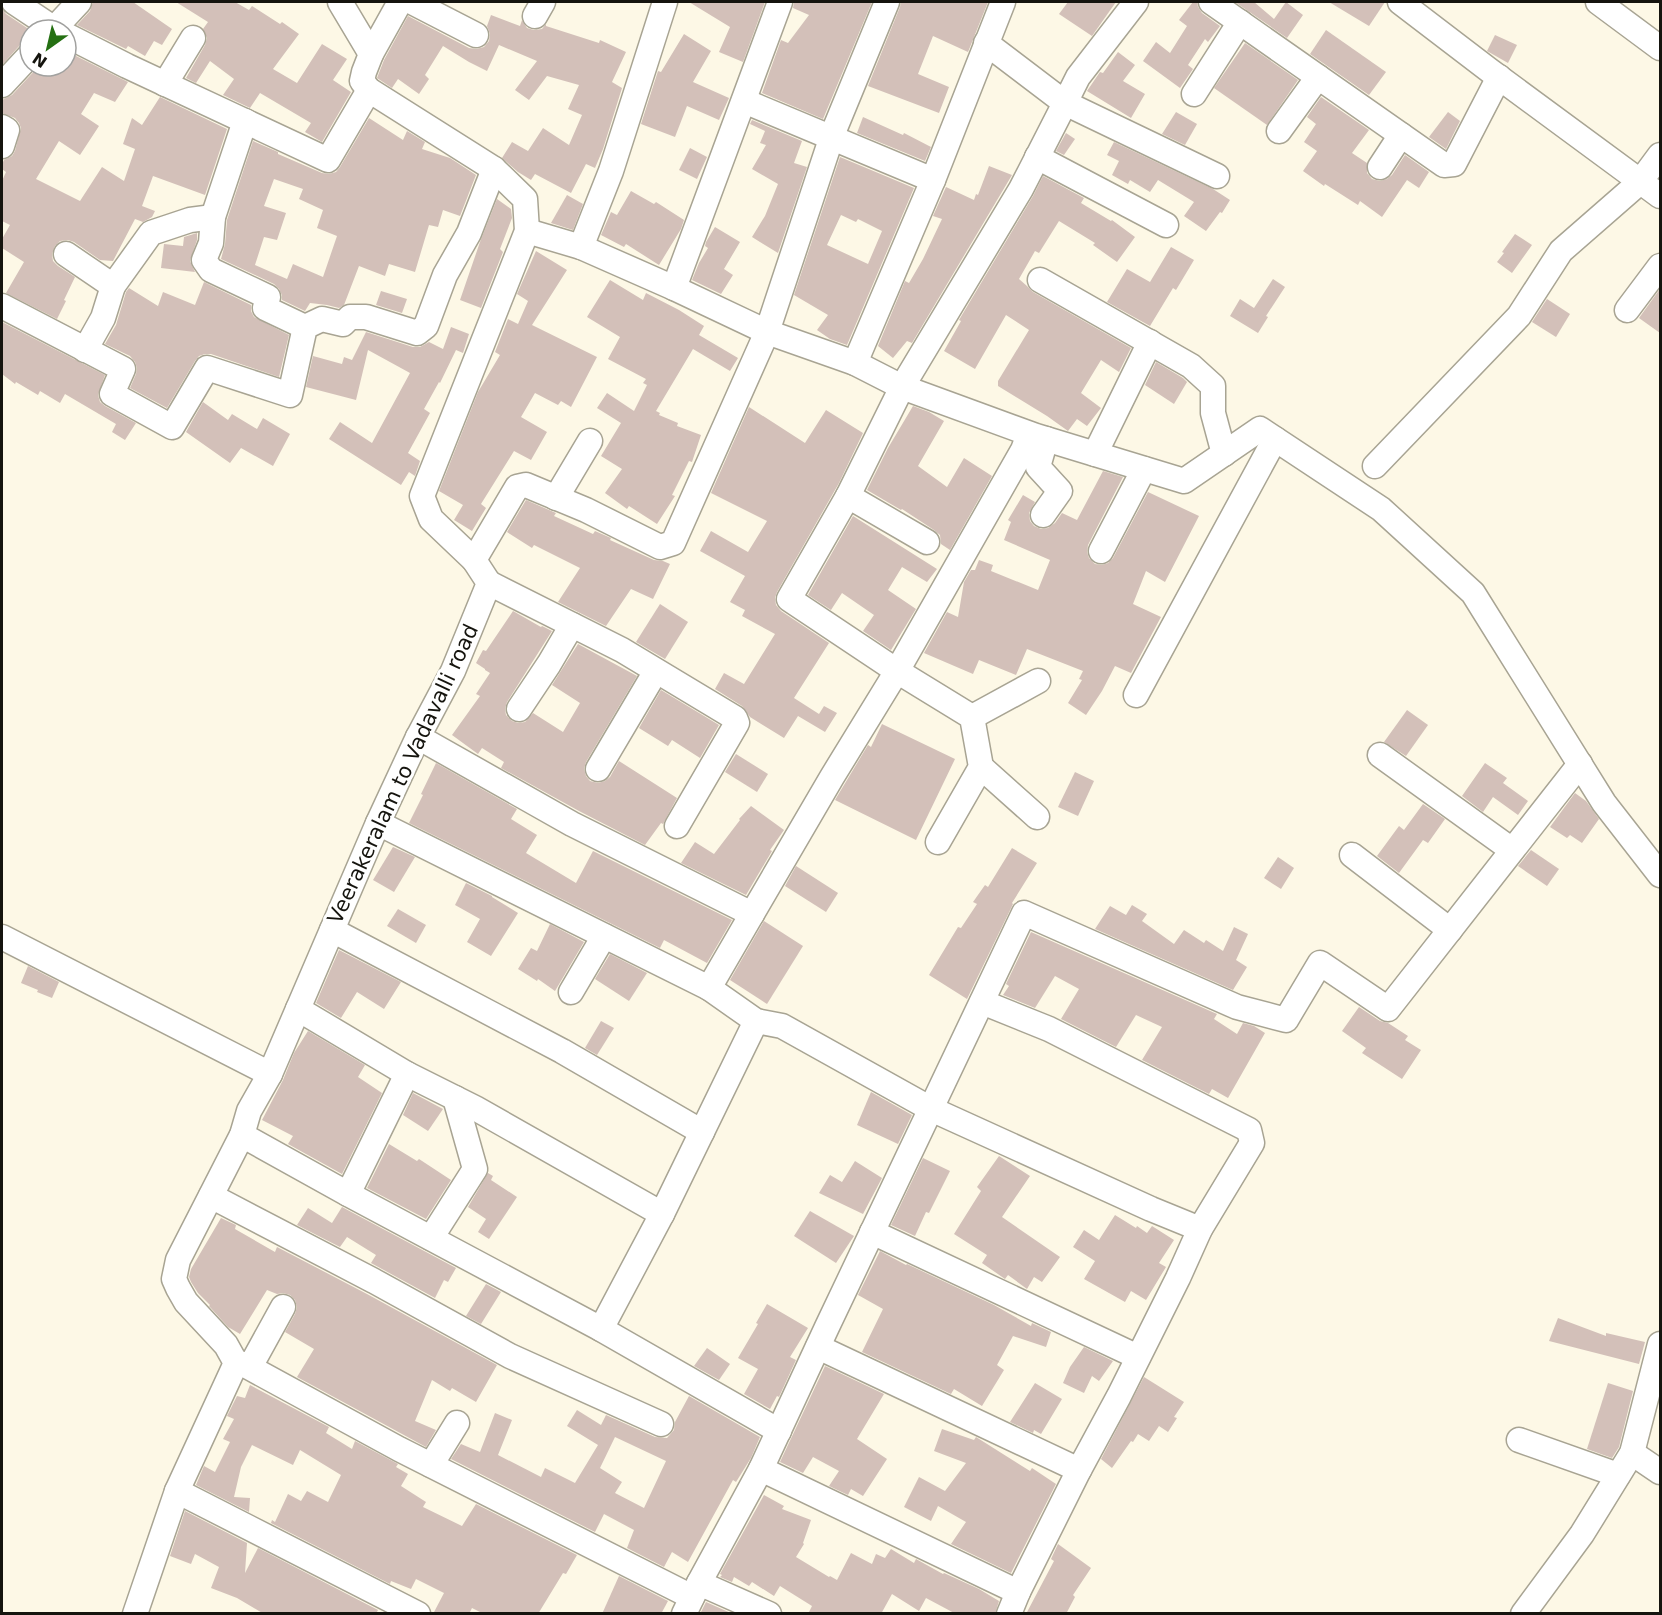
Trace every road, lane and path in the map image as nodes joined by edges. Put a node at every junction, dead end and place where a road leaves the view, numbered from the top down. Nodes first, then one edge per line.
1 (14, 2) edge
2 (79, 2) edge
3 (340, 2) edge
4 (400, 2) edge
5 (412, 2) edge
6 (665, 2) edge
7 (780, 2) edge
8 (886, 2) edge
9 (1003, 2) edge
10 (1136, 2) edge
11 (1211, 2) edge
12 (1400, 2) edge
13 (1598, 2) edge
14 (38, 18) edge
15 (67, 18) edge
16 (1240, 22) junction
17 (476, 35) dead end
18 (193, 38) dead end
19 (78, 41) edge
20 (986, 43) junction
21 (1660, 48) edge
22 (371, 54) junction
23 (18, 68) edge
24 (1318, 77) junction
25 (1499, 77) junction
26 (165, 84) junction
27 (2, 85) edge
28 (369, 90) junction
29 (1194, 94) dead end
30 (744, 101) junction
31 (1065, 103) junction
32 (245, 122) junction
33 (2, 127) edge
34 (1279, 131) dead end
35 (1401, 135) junction
36 (831, 138) junction
37 (2, 146) edge
38 (1660, 155) edge
39 (1038, 157) junction
40 (1380, 167) dead end
41 (494, 169) junction
42 (1217, 176) dead end
43 (933, 180) junction
44 (1640, 182) junction
45 (1660, 196) edge
46 (213, 217) junction
47 (1166, 225) dead end
48 (527, 231) junction
49 (581, 247) junction
50 (66, 254) dead end
51 (1660, 267) edge
52 (1040, 280) dead end
53 (113, 285) junction
54 (674, 288) junction
55 (2, 306) edge
56 (1627, 310) dead end
57 (305, 327) junction
58 (767, 332) junction
59 (1150, 342) junction
60 (85, 350) junction
61 (855, 363) junction
62 (902, 387) junction
63 (1037, 436) junction
64 (1275, 439) junction
65 (590, 441) dead end
66 (1095, 454) junction
67 (1224, 454) junction
68 (1375, 466) dead end
69 (1144, 469) junction
70 (848, 496) junction
71 (556, 498) junction
72 (1043, 515) dead end
73 (927, 542) dead end
74 (1101, 551) dead end
75 (474, 560) junction
76 (489, 583) junction
77 (572, 625) junction
78 (893, 668) junction
79 (656, 671) junction
80 (1038, 681) dead end
81 (1136, 695) dead end
82 (519, 709) dead end
83 (972, 717) junction
84 (418, 737) junction
85 (1380, 755) dead end
86 (1580, 764) junction
87 (981, 767) junction
88 (598, 769) dead end
89 (1037, 817) dead end
90 (378, 823) junction
91 (677, 826) dead end
92 (938, 842) dead end
93 (1512, 850) junction
94 (1352, 855) dead end
95 (1658, 866) edge
96 (752, 914) junction
97 (332, 930) junction
98 (1450, 930) junction
99 (604, 936) junction
100 (2, 937) edge
101 (709, 988) junction
102 (571, 992) dead end
103 (982, 1002) junction
104 (298, 1009) junction
105 (756, 1022) junction
106 (270, 1074) junction
107 (407, 1074) junction
108 (455, 1098) junction
109 (931, 1109) junction
110 (702, 1132) junction
111 (242, 1135) junction
112 (348, 1194) junction
113 (211, 1196) junction
114 (662, 1214) junction
115 (1200, 1229) junction
116 (872, 1232) junction
117 (431, 1238) junction
118 (283, 1307) dead end
119 (601, 1329) junction
120 (1660, 1344) edge
121 (818, 1347) junction
122 (1138, 1357) junction
123 (243, 1365) junction
124 (457, 1423) dead end
125 (661, 1424) dead end
126 (779, 1431) junction
127 (1519, 1440) dead end
128 (1632, 1453) junction
129 (431, 1465) junction
130 (761, 1469) junction
131 (1079, 1470) junction
132 (1660, 1472) edge
133 (1618, 1474) junction
134 (177, 1491) junction
135 (692, 1598) edge
136 (1013, 1603) edge
137 (1526, 1613) edge
138 (135, 1614) edge
139 (418, 1614) edge
140 (769, 1614) edge

1 - 14 street
2 - 15 street
3 - 22 street
4 - 22 street
5 - 17 street
6 - 49 street
7 - 30 street
8 - 36 street
9 - 20 street
10 - 31 street
11 - 16 street
12 - 25 street
13 - 21 street
16 - 24 street
16 - 29 street
18 - 26 street
19 - 26 street
20 - 31 street
20 - 43 street
22 - 28 street
23 - 27 street
24 - 34 street
24 - 35 street
25 - 35 street
25 - 44 street
26 - 32 street
28 - 32 street
28 - 41 street
30 - 36 street
30 - 54 street
31 - 39 street
31 - 42 street
32 - 46 street
33 - 37 street
35 - 40 street
36 - 43 street
36 - 58 street
38 - 44 street
39 - 47 street
39 - 62 street
41 - 48 street
41 - 57 street
43 - 61 street
44 - 45 street
44 - 68 street
46 - 53 street
46 - 57 street
48 - 49 street
48 - 75 street
49 - 54 street
50 - 53 street
51 - 56 street
52 - 59 street
53 - 60 street
54 - 58 street
55 - 60 street
57 - 60 street
58 - 61 street
58 - 71 street
59 - 66 street
59 - 67 street
61 - 62 street
62 - 63 street
62 - 70 street
63 - 66 street
63 - 72 street
63 - 78 street
64 - 67 street
64 - 81 street
64 - 86 street
65 - 71 street
66 - 69 street
67 - 69 street
69 - 74 street
70 - 73 street
70 - 78 street
71 - 75 street
75 - 76 street
76 - 77 street
76 - 84 street, Veerakeralam to Vadavalli road
77 - 79 street
77 - 82 street
78 - 83 street
78 - 96 street
79 - 88 street
79 - 91 street
80 - 83 street
83 - 87 street
84 - 90 street, Veerakeralam to Vadavalli road
84 - 96 street
85 - 93 street
86 - 93 street
86 - 95 street
87 - 89 street
87 - 92 street
90 - 97 street, Veerakeralam to Vadavalli road
90 - 99 street
93 - 98 street
94 - 98 street
96 - 101 street
97 - 104 street, Veerakeralam to Vadavalli road
97 - 110 street
98 - 103 street
99 - 101 street
99 - 102 street
100 - 106 street
101 - 105 street
103 - 109 street
103 - 115 street
104 - 106 street, Veerakeralam to Vadavalli road
104 - 107 street
105 - 109 street
105 - 110 street
106 - 111 street, Veerakeralam to Vadavalli road
107 - 108 street
107 - 112 street
108 - 114 street
108 - 117 street
109 - 115 street
109 - 116 street
110 - 114 street
111 - 112 street
111 - 113 street, Veerakeralam to Vadavalli road
112 - 117 street
113 - 123 street, Veerakeralam to Vadavalli road
113 - 125 street
114 - 119 street
115 - 122 street
116 - 121 street
116 - 122 street
117 - 119 street
118 - 123 street
119 - 126 street
120 - 128 street
121 - 126 street
121 - 131 street
122 - 131 street
123 - 129 street
123 - 134 street
124 - 129 street
126 - 130 street
127 - 133 street
128 - 132 street
128 - 133 street
129 - 135 street
130 - 135 street
130 - 136 street
131 - 136 street
133 - 137 street
134 - 138 street
134 - 139 street
135 - 140 street

